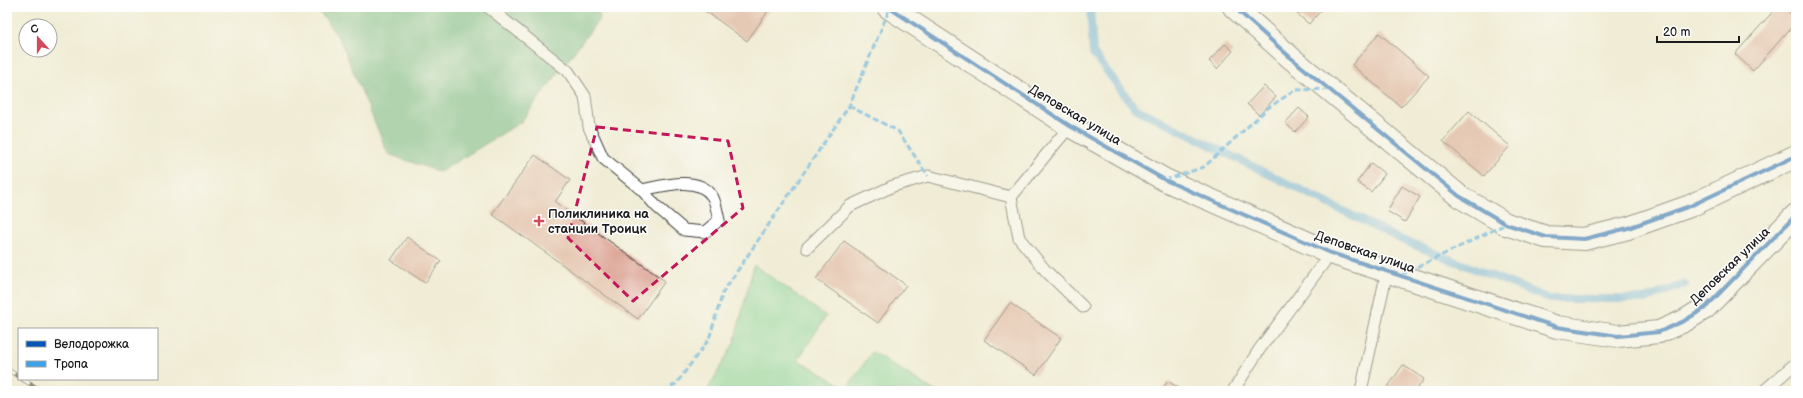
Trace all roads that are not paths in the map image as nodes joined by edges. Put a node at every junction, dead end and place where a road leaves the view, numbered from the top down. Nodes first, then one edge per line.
1 (488, 7) edge
2 (888, 7) edge
3 (1234, 7) edge
4 (1070, 126) junction
5 (1796, 156) edge
6 (642, 190) junction
7 (1011, 197) junction
8 (1796, 215) edge
9 (807, 248) dead end
10 (1331, 253) junction
11 (1388, 271) junction
12 (1083, 307) dead end
13 (1796, 364) edge
14 (1233, 391) edge
15 (1360, 391) edge
16 (1764, 391) edge

1 - 6 lane
2 - 4 street, Деповская улица
3 - 5 street
4 - 7 lane
4 - 10 street, Деповская улица
6 - 6 lane
7 - 9 lane
7 - 12 lane
8 - 11 street, Деповская улица
10 - 11 street, Деповская улица
10 - 14 lane
11 - 15 lane
13 - 16 lane

